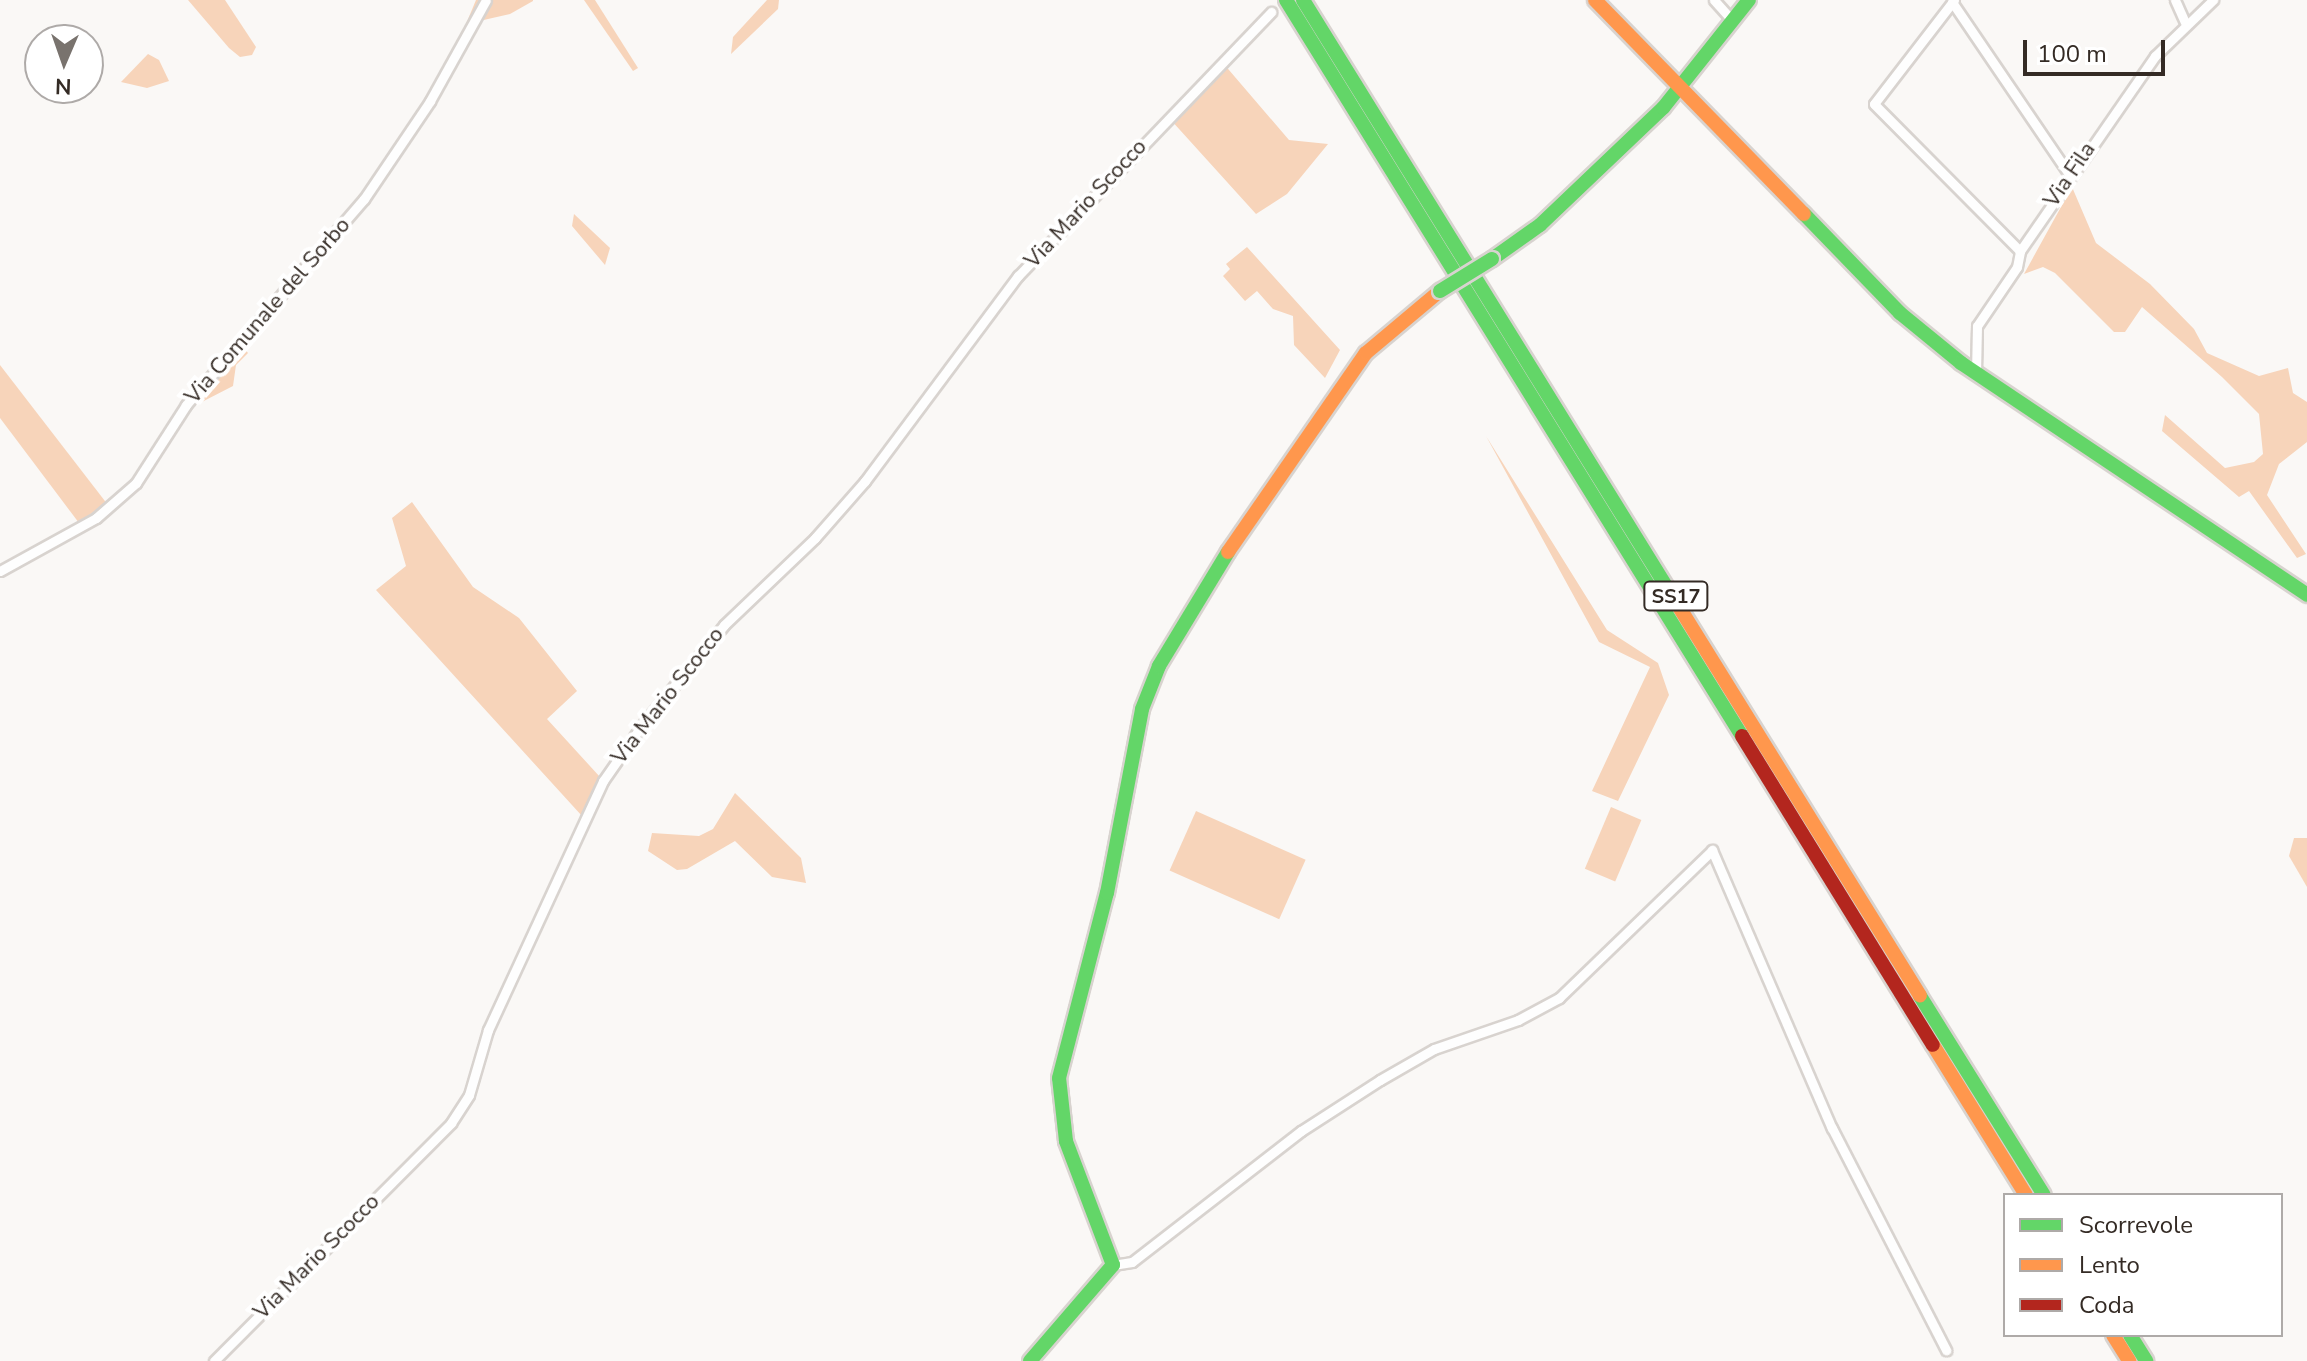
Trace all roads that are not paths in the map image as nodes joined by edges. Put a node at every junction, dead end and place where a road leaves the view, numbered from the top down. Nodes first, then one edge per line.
1 (486, 0) edge
2 (1286, 0) edge
3 (1303, 0) edge
4 (1595, 0) edge
5 (1714, 0) edge
6 (1749, 0) edge
7 (2175, 0) edge
8 (2213, 0) edge
9 (1953, 1) edge
10 (1271, 12) dead end
11 (1733, 21) junction
12 (2185, 22) junction
13 (1656, 64) junction
14 (1679, 88) junction
15 (1663, 108) junction
16 (1704, 113) junction
17 (2069, 174) junction
18 (2020, 251) junction
19 (1976, 373) junction
20 (0, 571) edge
21 (2307, 595) edge
22 (2025, 1193) edge
23 (2043, 1193) edge
24 (1113, 1265) junction
25 (2114, 1337) edge
26 (2131, 1337) edge
27 (1946, 1350) dead end
28 (214, 1361) edge
29 (1030, 1361) edge
30 (2129, 1361) edge
31 (2146, 1361) edge

1 - 20 street, Via Comunale del Sorbo
2 - 22 main road, SS17
3 - 23 main road, SS17
4 - 13 main road
5 - 11 street
6 - 11 main road
7 - 12 street
8 - 12 street, Via Fila
9 - 17 street
9 - 18 street
10 - 28 street, Via Mario Scocco
11 - 14 main road
12 - 17 street, Via Fila
13 - 14 main road
13 - 15 main road
14 - 15 main road
14 - 16 main road
15 - 16 main road
15 - 24 main road, bridge
16 - 19 main road
17 - 18 street, Via Fila
18 - 19 street, Via Fila
19 - 21 main road
24 - 27 street
24 - 29 main road
25 - 30 main road
26 - 31 main road

